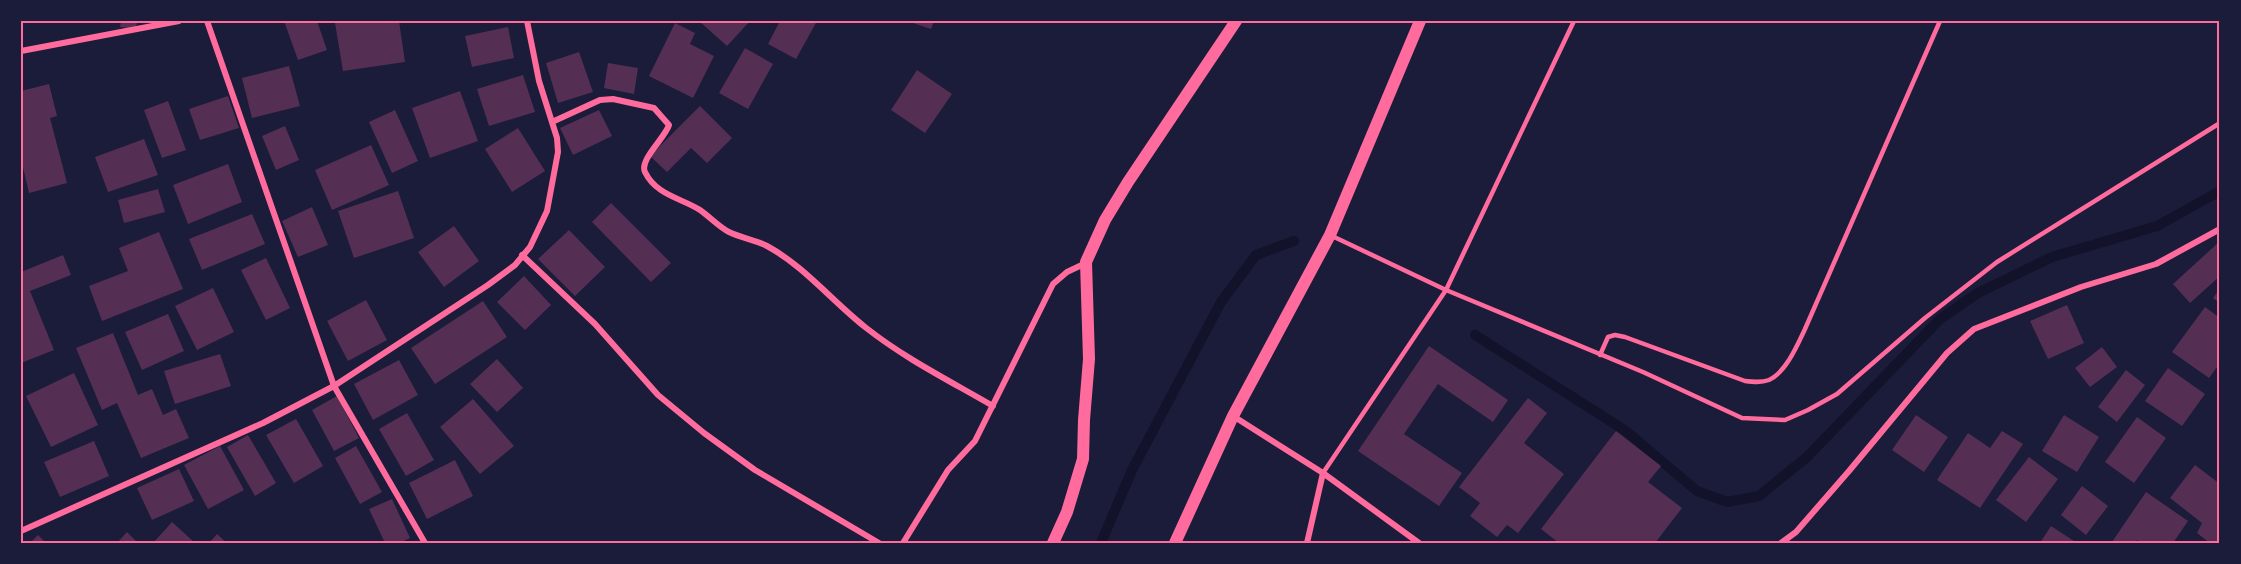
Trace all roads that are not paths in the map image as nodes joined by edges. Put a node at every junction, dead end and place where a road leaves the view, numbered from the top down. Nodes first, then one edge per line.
1 (180, 21) edge
2 (207, 21) edge
3 (528, 21) edge
4 (1236, 21) edge
5 (1420, 21) edge
6 (1574, 21) edge
7 (1940, 21) edge
8 (21, 51) edge
9 (552, 122) junction
10 (2220, 123) edge
11 (2220, 229) edge
12 (1330, 235) junction
13 (522, 255) junction
14 (1086, 262) junction
15 (1446, 290) junction
16 (1600, 355) junction
17 (334, 386) junction
18 (993, 406) junction
19 (1233, 416) junction
20 (1323, 473) junction
21 (21, 531) edge
22 (425, 543) edge
23 (879, 543) edge
24 (903, 543) edge
25 (1053, 543) edge
26 (1175, 543) edge
27 (1307, 543) edge
28 (1419, 543) edge
29 (1782, 543) edge

1 - 8 street
2 - 17 street
3 - 9 street
4 - 14 main road
5 - 12 main road
6 - 15 lane
7 - 16 lane
9 - 13 street
9 - 18 street
10 - 16 lane
11 - 29 street
12 - 15 lane
12 - 19 main road
13 - 17 street
13 - 23 street
14 - 18 street
14 - 25 main road
15 - 16 lane
15 - 20 lane
17 - 21 street
17 - 22 street
18 - 24 street
19 - 20 street
19 - 26 main road
20 - 27 street
20 - 28 street

